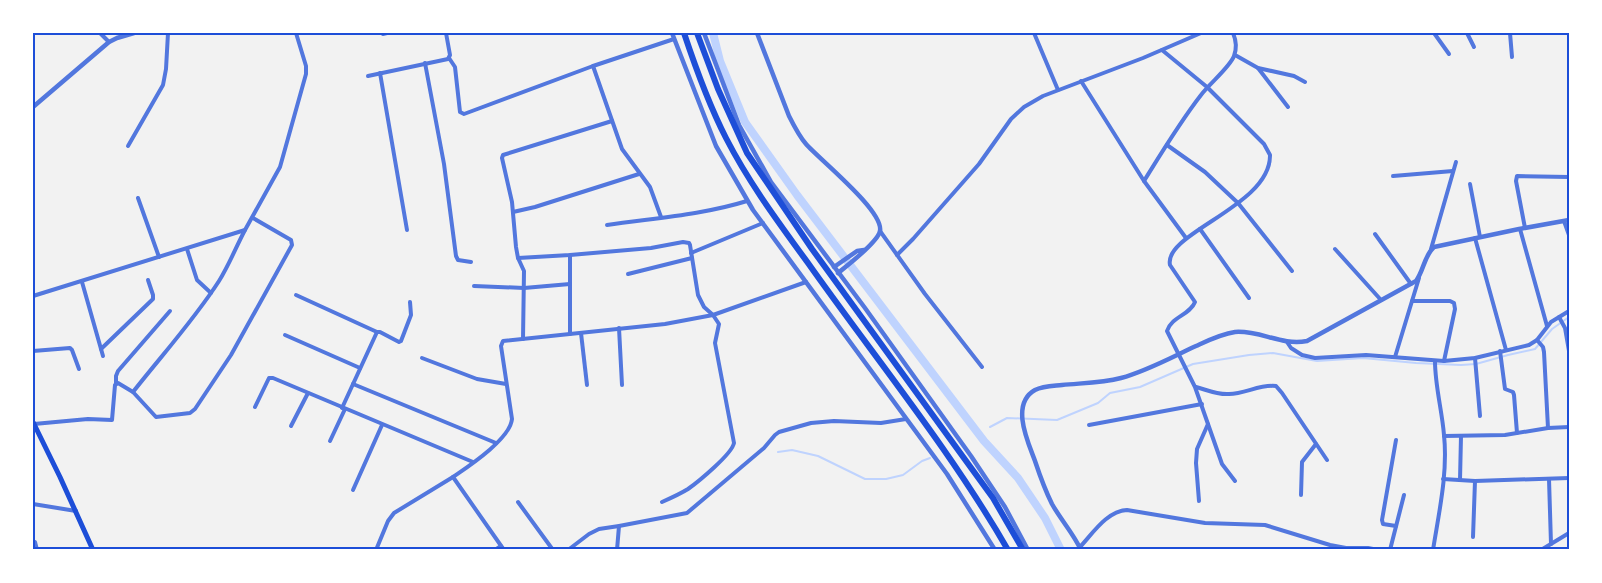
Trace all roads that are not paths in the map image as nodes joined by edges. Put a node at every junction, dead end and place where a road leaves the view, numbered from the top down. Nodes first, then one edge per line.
1 (100, 33) edge
2 (134, 33) edge
3 (168, 33) edge
4 (296, 33) edge
5 (446, 33) edge
6 (684, 33) edge
7 (697, 33) edge
8 (704, 33) edge
9 (757, 33) edge
10 (1034, 33) edge
11 (1201, 33) edge
12 (1233, 33) edge
13 (1434, 33) edge
14 (1467, 33) edge
15 (1510, 33) edge
16 (673, 36) edge
17 (109, 42) junction
18 (1474, 47) dead end
19 (1162, 50) junction
20 (1449, 54) dead end
21 (1235, 55) junction
22 (1512, 57) dead end
23 (449, 58) junction
24 (424, 63) junction
25 (593, 66) junction
26 (1258, 68) junction
27 (380, 73) junction
28 (368, 76) dead end
29 (1081, 81) junction
30 (1305, 82) dead end
31 (1207, 87) junction
32 (1058, 90) junction
33 (33, 107) edge
34 (1288, 107) dead end
35 (612, 121) junction
36 (1167, 145) junction
37 (128, 146) dead end
38 (1456, 162) dead end
39 (1453, 171) junction
40 (639, 174) junction
41 (1393, 176) dead end
42 (1569, 177) edge
43 (1144, 181) junction
44 (1470, 184) dead end
45 (138, 198) dead end
46 (747, 201) junction
47 (1238, 203) junction
48 (513, 212) junction
49 (253, 218) junction
50 (661, 218) junction
51 (1567, 220) edge
52 (762, 223) junction
53 (607, 225) dead end
54 (1522, 228) junction
55 (1200, 229) junction
56 (245, 230) junction
57 (407, 230) dead end
58 (880, 231) junction
59 (1375, 234) dead end
60 (1569, 235) edge
61 (1478, 237) junction
62 (1186, 238) junction
63 (187, 249) junction
64 (1335, 249) dead end
65 (1431, 250) junction
66 (860, 252) junction
67 (570, 255) junction
68 (691, 255) junction
69 (897, 255) junction
70 (159, 257) junction
71 (518, 258) junction
72 (471, 262) dead end
73 (834, 267) junction
74 (1292, 271) dead end
75 (838, 273) junction
76 (628, 274) dead end
77 (1419, 278) junction
78 (148, 280) dead end
79 (82, 282) junction
80 (806, 282) junction
81 (570, 284) junction
82 (1412, 284) junction
83 (474, 286) dead end
84 (524, 288) junction
85 (211, 293) junction
86 (296, 295) dead end
87 (33, 296) edge
88 (1249, 298) dead end
89 (1382, 300) junction
90 (1412, 301) junction
91 (410, 302) dead end
92 (170, 310) dead end
93 (1569, 311) edge
94 (713, 315) junction
95 (1561, 321) junction
96 (1547, 326) junction
97 (620, 328) junction
98 (377, 333) junction
99 (581, 333) junction
100 (570, 334) junction
101 (285, 335) dead end
102 (523, 339) junction
103 (1287, 342) junction
104 (1539, 342) junction
105 (101, 349) junction
106 (1506, 350) junction
107 (33, 351) edge
108 (1569, 351) edge
109 (1500, 355) junction
110 (104, 356) dead end
111 (1180, 356) junction
112 (1395, 357) junction
113 (422, 358) dead end
114 (1444, 361) junction
115 (1435, 362) junction
116 (1476, 362) junction
117 (982, 367) dead end
118 (360, 368) junction
119 (79, 369) dead end
120 (116, 383) junction
121 (353, 384) junction
122 (506, 384) junction
123 (587, 385) dead end
124 (622, 385) dead end
125 (1196, 387) junction
126 (133, 392) junction
127 (308, 393) junction
128 (1202, 404) junction
129 (255, 407) dead end
130 (344, 408) junction
131 (1480, 416) dead end
132 (906, 419) junction
133 (33, 423) edge
134 (1208, 423) junction
135 (382, 425) junction
136 (1089, 425) dead end
137 (291, 426) dead end
138 (1569, 427) edge
139 (1548, 428) junction
140 (1517, 433) junction
141 (1444, 436) junction
142 (1461, 436) junction
143 (1396, 440) dead end
144 (330, 441) dead end
145 (496, 443) junction
146 (1316, 444) junction
147 (1327, 460) dead end
148 (474, 463) junction
149 (453, 477) junction
150 (1549, 478) junction
151 (1569, 478) edge
152 (1443, 479) junction
153 (1460, 480) junction
154 (1235, 481) dead end
155 (1475, 481) junction
156 (353, 490) dead end
157 (1301, 495) dead end
158 (1404, 495) dead end
159 (1199, 501) dead end
160 (518, 502) dead end
161 (662, 502) dead end
162 (33, 504) edge
163 (76, 512) junction
164 (619, 526) junction
165 (1396, 526) junction
166 (1569, 532) edge
167 (1473, 537) dead end
168 (35, 542) dead end
169 (1551, 544) junction
170 (502, 548) edge
171 (1080, 549) edge
172 (38, 550) edge
173 (93, 550) edge
174 (376, 550) edge
175 (495, 550) edge
176 (553, 550) edge
177 (568, 550) edge
178 (617, 550) edge
179 (995, 550) edge
180 (1008, 550) edge
181 (1023, 550) edge
182 (1028, 550) edge
183 (1378, 550) edge
184 (1390, 550) edge
185 (1433, 550) edge
186 (1541, 550) edge

1 - 17 street
2 - 17 street
3 - 37 street
4 - 49 street
5 - 23 street
6 - 180 highway
7 - 181 highway
8 - 73 street
9 - 58 street
10 - 32 street
11 - 19 street
12 - 21 street
13 - 20 street
14 - 18 street
15 - 22 street
16 - 25 street
16 - 46 street
17 - 33 street
19 - 29 street
19 - 31 street
21 - 26 street
21 - 31 street
23 - 24 street
23 - 25 street
24 - 27 street
24 - 72 street
25 - 35 street
26 - 30 street
26 - 34 street
27 - 28 street
27 - 57 street
29 - 32 street
29 - 43 street
31 - 36 street
31 - 47 street
32 - 69 street
35 - 40 street
35 - 48 street
36 - 43 street
36 - 47 street
38 - 39 street
39 - 41 street
39 - 65 street
40 - 48 street
40 - 50 street
42 - 54 street
43 - 62 street
44 - 61 street
45 - 70 street
46 - 50 street
46 - 52 street
47 - 55 street
47 - 74 street
48 - 71 street
49 - 56 street
49 - 126 street
50 - 53 street
51 - 54 street
51 - 60 street
52 - 68 street
52 - 80 street
54 - 61 street
54 - 96 street
55 - 62 street
55 - 88 street
56 - 63 street
56 - 85 street
58 - 66 street
58 - 69 street
59 - 82 street
61 - 65 street
61 - 106 street
62 - 111 street
63 - 70 street
63 - 85 street
64 - 89 street
65 - 77 street
66 - 73 street
66 - 75 street
67 - 68 street
67 - 71 street
67 - 81 street
68 - 76 street
68 - 94 street
69 - 117 street
70 - 79 street
71 - 84 street
73 - 75 street
75 - 182 street
77 - 82 street
77 - 90 street
78 - 105 street
79 - 87 street
79 - 105 street
80 - 94 street
80 - 132 street
81 - 84 street
81 - 100 street
82 - 89 street
83 - 84 street
84 - 102 street
85 - 126 street
86 - 98 street
89 - 103 street
90 - 112 street
90 - 114 street
91 - 98 street
92 - 120 street
93 - 95 street
94 - 97 street
94 - 161 street
95 - 96 street
95 - 108 street
96 - 104 street
97 - 99 street
97 - 124 street
98 - 118 street
99 - 100 street
99 - 123 street
100 - 102 street
101 - 118 street
102 - 122 street
103 - 111 street
103 - 112 street
104 - 106 street
104 - 139 street
105 - 110 street
106 - 109 street
107 - 119 street
109 - 116 street
109 - 140 street
111 - 125 street
111 - 171 street
112 - 115 street
113 - 122 street
114 - 115 street
114 - 116 street
115 - 141 street
116 - 131 street
118 - 121 street
120 - 126 street
120 - 133 street
121 - 130 street
121 - 145 street
122 - 145 street
125 - 128 street
125 - 146 street
127 - 129 street
127 - 130 street
127 - 137 street
128 - 134 street
128 - 136 street
130 - 135 street
130 - 144 street
132 - 164 street
132 - 179 street
133 - 163 main road
134 - 154 street
134 - 159 street
135 - 148 street
135 - 156 street
138 - 139 street
139 - 140 street
140 - 142 street
141 - 142 street
141 - 152 street
142 - 153 street
143 - 165 street
145 - 148 street
146 - 147 street
146 - 157 street
148 - 149 street
149 - 170 street
149 - 174 street
150 - 151 street
150 - 155 street
150 - 169 street
152 - 153 street
152 - 185 street
153 - 155 street
155 - 167 street
158 - 165 street
160 - 176 street
162 - 163 street
163 - 173 main road
164 - 177 street
164 - 178 street
165 - 184 street
166 - 169 street
168 - 172 street
169 - 186 street
170 - 175 street
171 - 183 street

